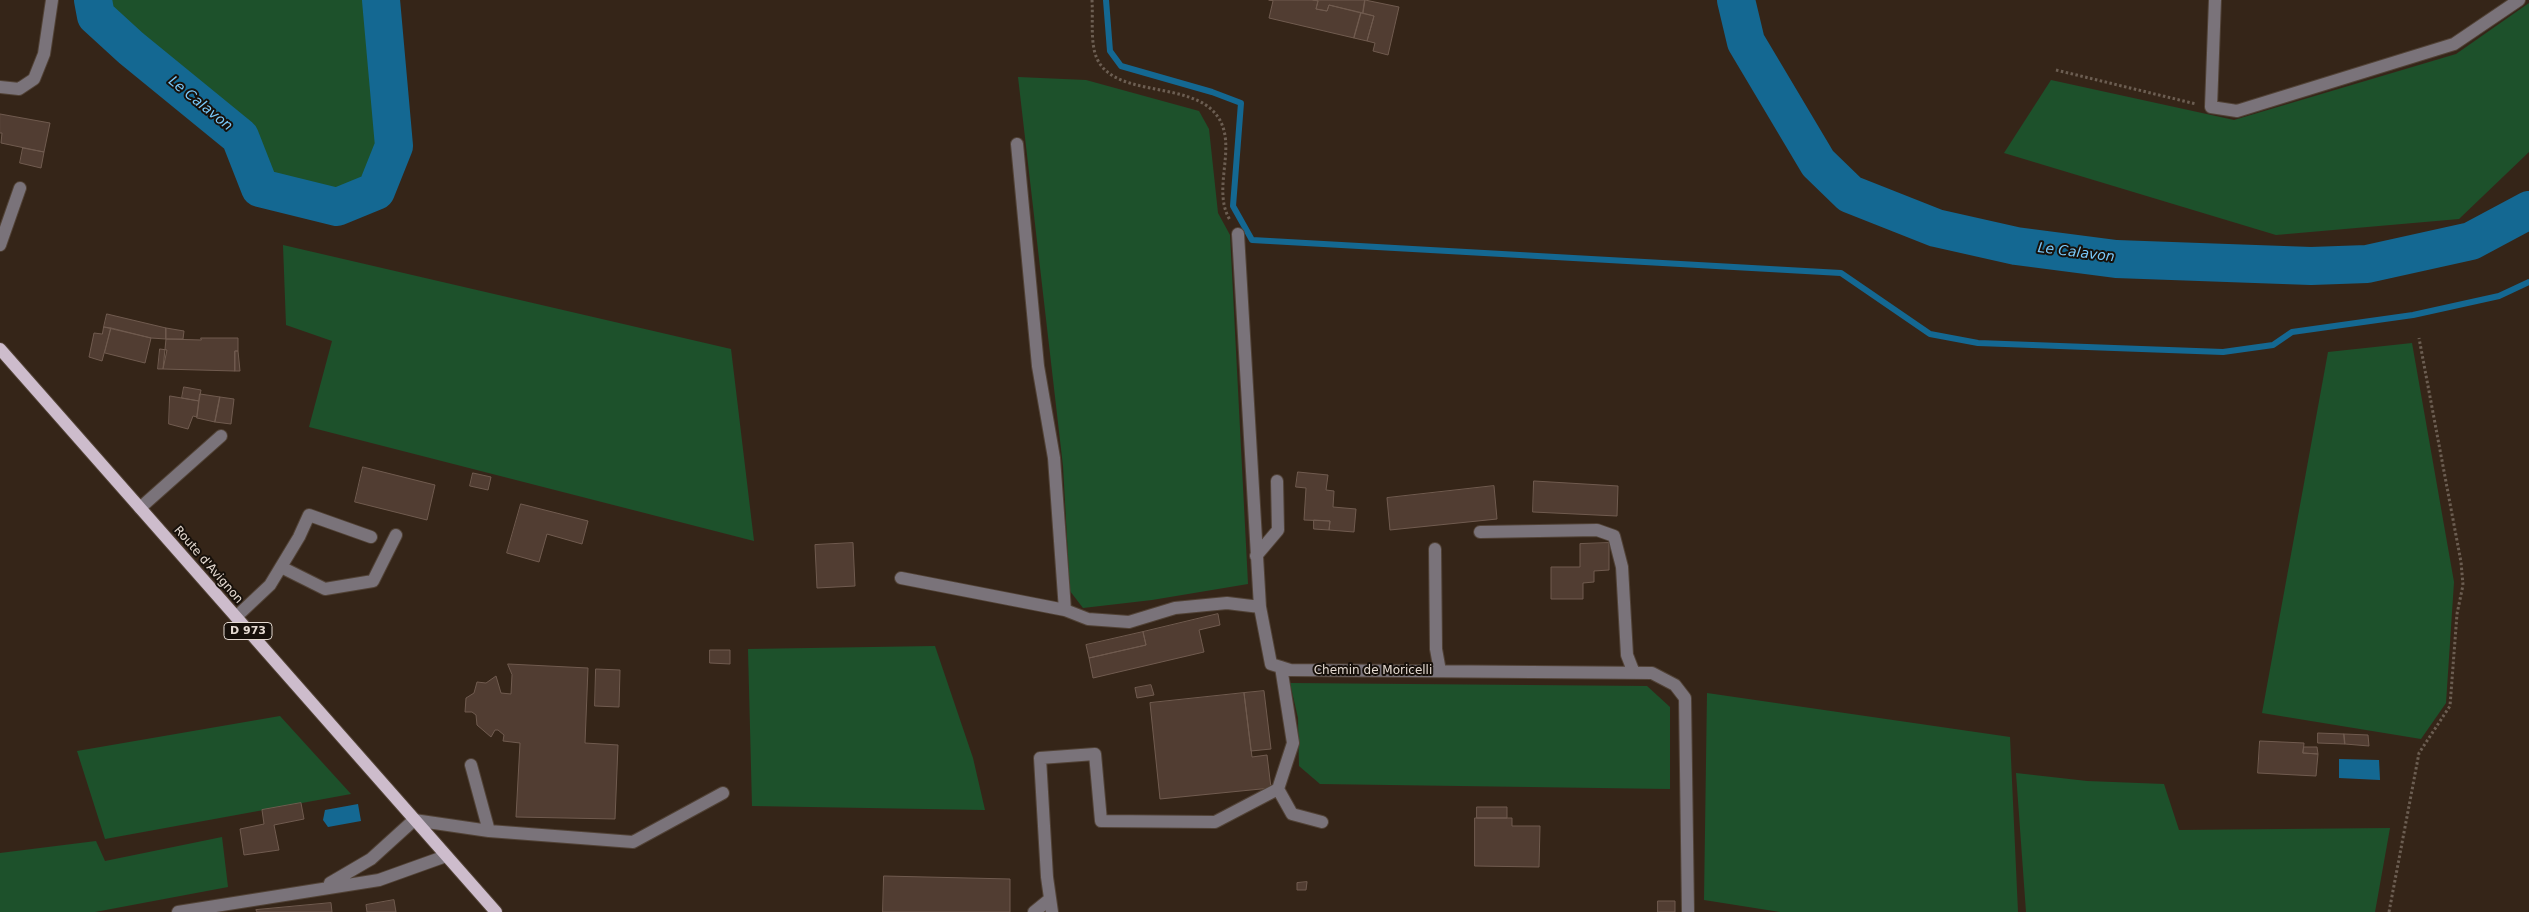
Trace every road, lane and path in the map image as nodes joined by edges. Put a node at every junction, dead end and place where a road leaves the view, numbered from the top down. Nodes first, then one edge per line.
1 (52, 0) edge
2 (1092, 0) edge
3 (2215, 0) edge
4 (2519, 0) edge
5 (2056, 70) dead end
6 (0, 87) edge
7 (2211, 107) junction
8 (1017, 144) dead end
9 (20, 188) dead end
10 (1238, 234) joint
11 (0, 245) edge
12 (2419, 338) dead end
13 (0, 349) edge
14 (221, 436) dead end
15 (1277, 481) dead end
16 (140, 508) junction
17 (1480, 532) dead end
18 (396, 535) dead end
19 (371, 537) dead end
20 (1435, 549) dead end
21 (1256, 556) junction
22 (281, 567) junction
23 (901, 578) dead end
24 (1260, 607) junction
25 (1065, 610) junction
26 (236, 618) junction
27 (1281, 667) junction
28 (1440, 671) junction
29 (1634, 673) junction
30 (471, 765) dead end
31 (1278, 789) junction
32 (723, 793) dead end
33 (414, 820) junction
34 (1322, 822) dead end
35 (489, 832) junction
36 (446, 856) junction
37 (321, 888) junction
38 (1051, 906) edge
39 (178, 912) edge
40 (496, 912) edge
41 (1034, 912) edge
42 (1688, 912) edge
43 (2389, 912) edge

1 - 6 street
2 - 10 path
3 - 7 street
4 - 7 street
5 - 7 path
8 - 25 street
9 - 11 street
10 - 21 street
12 - 43 path
13 - 16 main road, Route d'Avignon / D 973
14 - 16 street
15 - 21 street
16 - 26 main road, Route d'Avignon / D 973
17 - 29 street
18 - 22 street
19 - 22 street
20 - 28 street
21 - 24 street
22 - 26 street
23 - 25 street
24 - 25 street
24 - 27 street
26 - 33 main road, Route d'Avignon / D 973
27 - 28 street, Chemin de Moricelli
27 - 31 street
28 - 29 street, Chemin de Moricelli
29 - 42 street, Chemin de Moricelli
30 - 35 street
31 - 34 street
31 - 38 street
32 - 35 street
33 - 35 street
33 - 36 main road, Route d'Avignon / D 973
33 - 37 street
36 - 37 street
36 - 40 main road, Route d'Avignon / D 973
37 - 39 street
38 - 41 street

